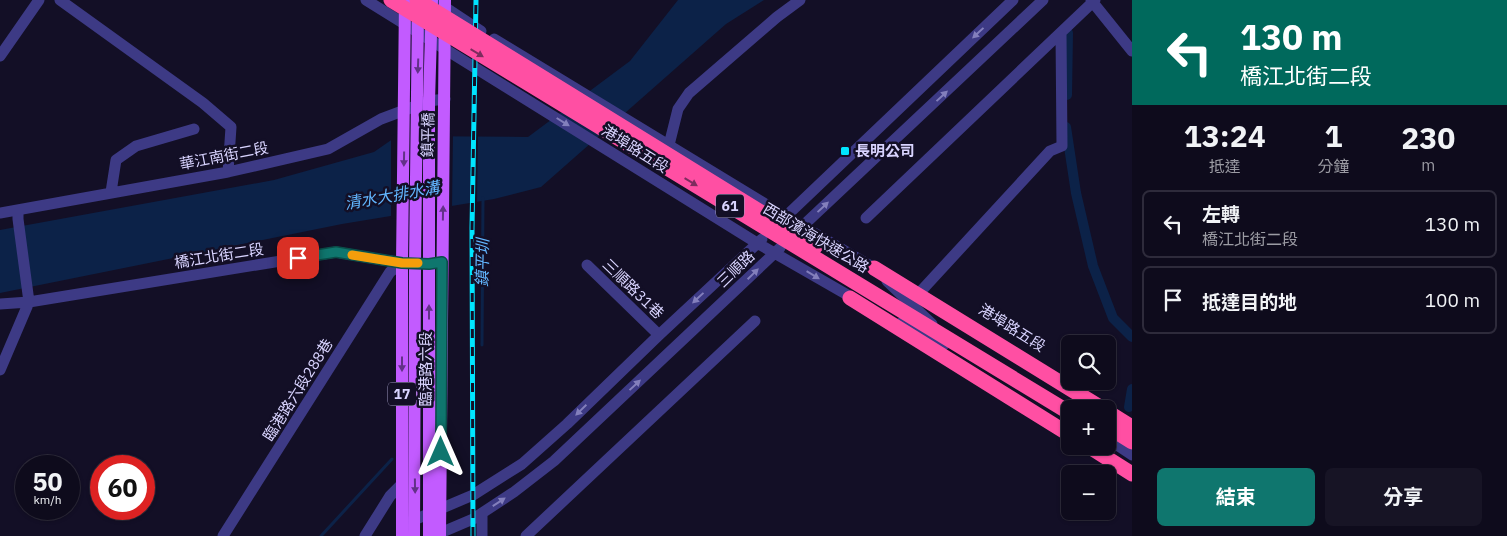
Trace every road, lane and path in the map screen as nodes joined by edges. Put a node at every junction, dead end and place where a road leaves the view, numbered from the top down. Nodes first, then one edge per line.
1 (39, 0) edge
2 (60, 0) edge
3 (366, 0) edge
4 (391, 0) edge
5 (405, 0) edge
6 (418, 0) edge
7 (800, 0) edge
8 (1013, 0) edge
9 (1043, 0) edge
10 (1093, 1) edge
11 (439, 2) edge
12 (406, 25) junction
13 (419, 33) junction
14 (1061, 33) junction
15 (432, 41) junction
16 (445, 49) junction
17 (1132, 51) edge
18 (0, 56) edge
19 (445, 99) junction
20 (430, 101) junction
21 (411, 109) junction
22 (194, 129) dead end
23 (669, 146) junction
24 (228, 172) junction
25 (111, 192) junction
26 (0, 213) edge
27 (18, 215) junction
28 (785, 216) junction
29 (866, 218) dead end
30 (802, 226) junction
31 (758, 243) junction
32 (775, 252) junction
33 (442, 262) junction
34 (408, 263) junction
35 (429, 264) junction
36 (587, 265) dead end
37 (874, 268) junction
38 (922, 290) junction
39 (850, 298) junction
40 (29, 302) junction
41 (0, 304) edge
42 (755, 321) dead end
43 (659, 335) junction
44 (962, 352) junction
45 (0, 370) edge
46 (1064, 400) edge
47 (1088, 400) edge
48 (1061, 409) edge
49 (1061, 410) edge
50 (1116, 417) edge
51 (1132, 420) edge
52 (1132, 427) edge
53 (1061, 429) edge
54 (1116, 431) edge
55 (1061, 436) edge
56 (1116, 441) edge
57 (1132, 442) edge
58 (1116, 443) edge
59 (1132, 450) edge
60 (1132, 454) edge
61 (1092, 455) edge
62 (1102, 455) edge
63 (1132, 474) edge
64 (1132, 480) edge
65 (401, 485) junction
66 (441, 508) junction
67 (482, 513) junction
68 (428, 514) junction
69 (415, 519) junction
70 (402, 530) edge
71 (436, 535) edge
72 (223, 536) edge
73 (365, 536) edge
74 (414, 536) edge
75 (482, 536) edge
76 (526, 536) edge

1 - 18 street
2 - 24 street
3 - 12 street, 港埠路五段
4 -> 48 highway, 西部濱海快速公路 / 61, bridge
5 - 12 main road, 17
6 - 13 main road, 17
6 - 46 highway, 西部濱海快速公路 / 61, bridge
7 - 23 street
8 -> 28 street, 三順路
30 -> 9 street, 三順路
10 - 14 street
10 - 17 street
11 - 15 main road, 17
11 - 16 main road
11 - 23 street, 港埠路五段
12 - 13 street, 港埠路五段
12 - 21 main road, 17
13 - 15 street, 港埠路五段
13 -> 21 main road, 17
14 - 29 street
14 - 38 street
15 - 16 street, 港埠路五段
15 - 20 main road, 17
16 - 19 main road
16 -> 31 street, 港埠路五段
19 - 20 street, 華江南街二段
33 -> 19 main road, 鎮平橋
20 - 21 street, 華江南街二段
20 - 35 main road, 鎮平橋 / 17
21 - 24 street, 華江南街二段
21 -> 34 main road, 鎮平橋 / 17
22 - 25 street
23 - 28 street, 港埠路五段
24 - 25 street, 華江南街二段
25 - 27 street, 華江南街二段
26 - 27 street, 華江南街二段
27 - 40 street
28 - 30 street, 港埠路五段
28 - 31 street, 三順路
30 - 32 street, 三順路
30 - 37 street, 港埠路五段
31 - 32 street, 港埠路五段
31 -> 43 street, 三順路
32 -> 39 street, 港埠路五段
67 -> 32 street, 三順路
33 - 35 street, 橋江北街二段
33 - 66 main road, 臨港路六段
34 - 35 street, 橋江北街二段
34 - 40 street, 橋江北街二段
34 -> 65 main road, 臨港路六段 / 17
34 -> 69 main road, 臨港路六段 / 17
34 - 72 street, 臨港路六段288巷
68 -> 35 main road, 臨港路六段 / 17
36 - 43 street, 三順路31巷
37 - 38 street, 港埠路五段
37 - 44 street, 港埠路五段
37 - 47 highway
38 - 51 street, 港埠路五段
39 - 44 street, 港埠路五段
39 - 53 highway
39 - 55 street, 港埠路五段
40 - 41 street, 橋江北街二段
40 - 45 street
42 - 76 street
43 -> 66 street, 三順路
44 - 49 street, 港埠路五段
50 - 52 highway
54 - 57 highway
56 - 59 highway
58 - 60 street
61 - 64 street
62 - 63 highway
65 - 70 main road, 臨港路六段 / 17
65 - 73 street
66 - 68 street, 三順路
66 - 71 main road, 臨港路六段
67 - 71 street, 三順路
67 - 75 street
68 - 69 street, 三順路
68 - 71 main road, 臨港路六段 / 17
69 - 70 street, 三順路
69 - 74 main road, 臨港路六段 / 17

